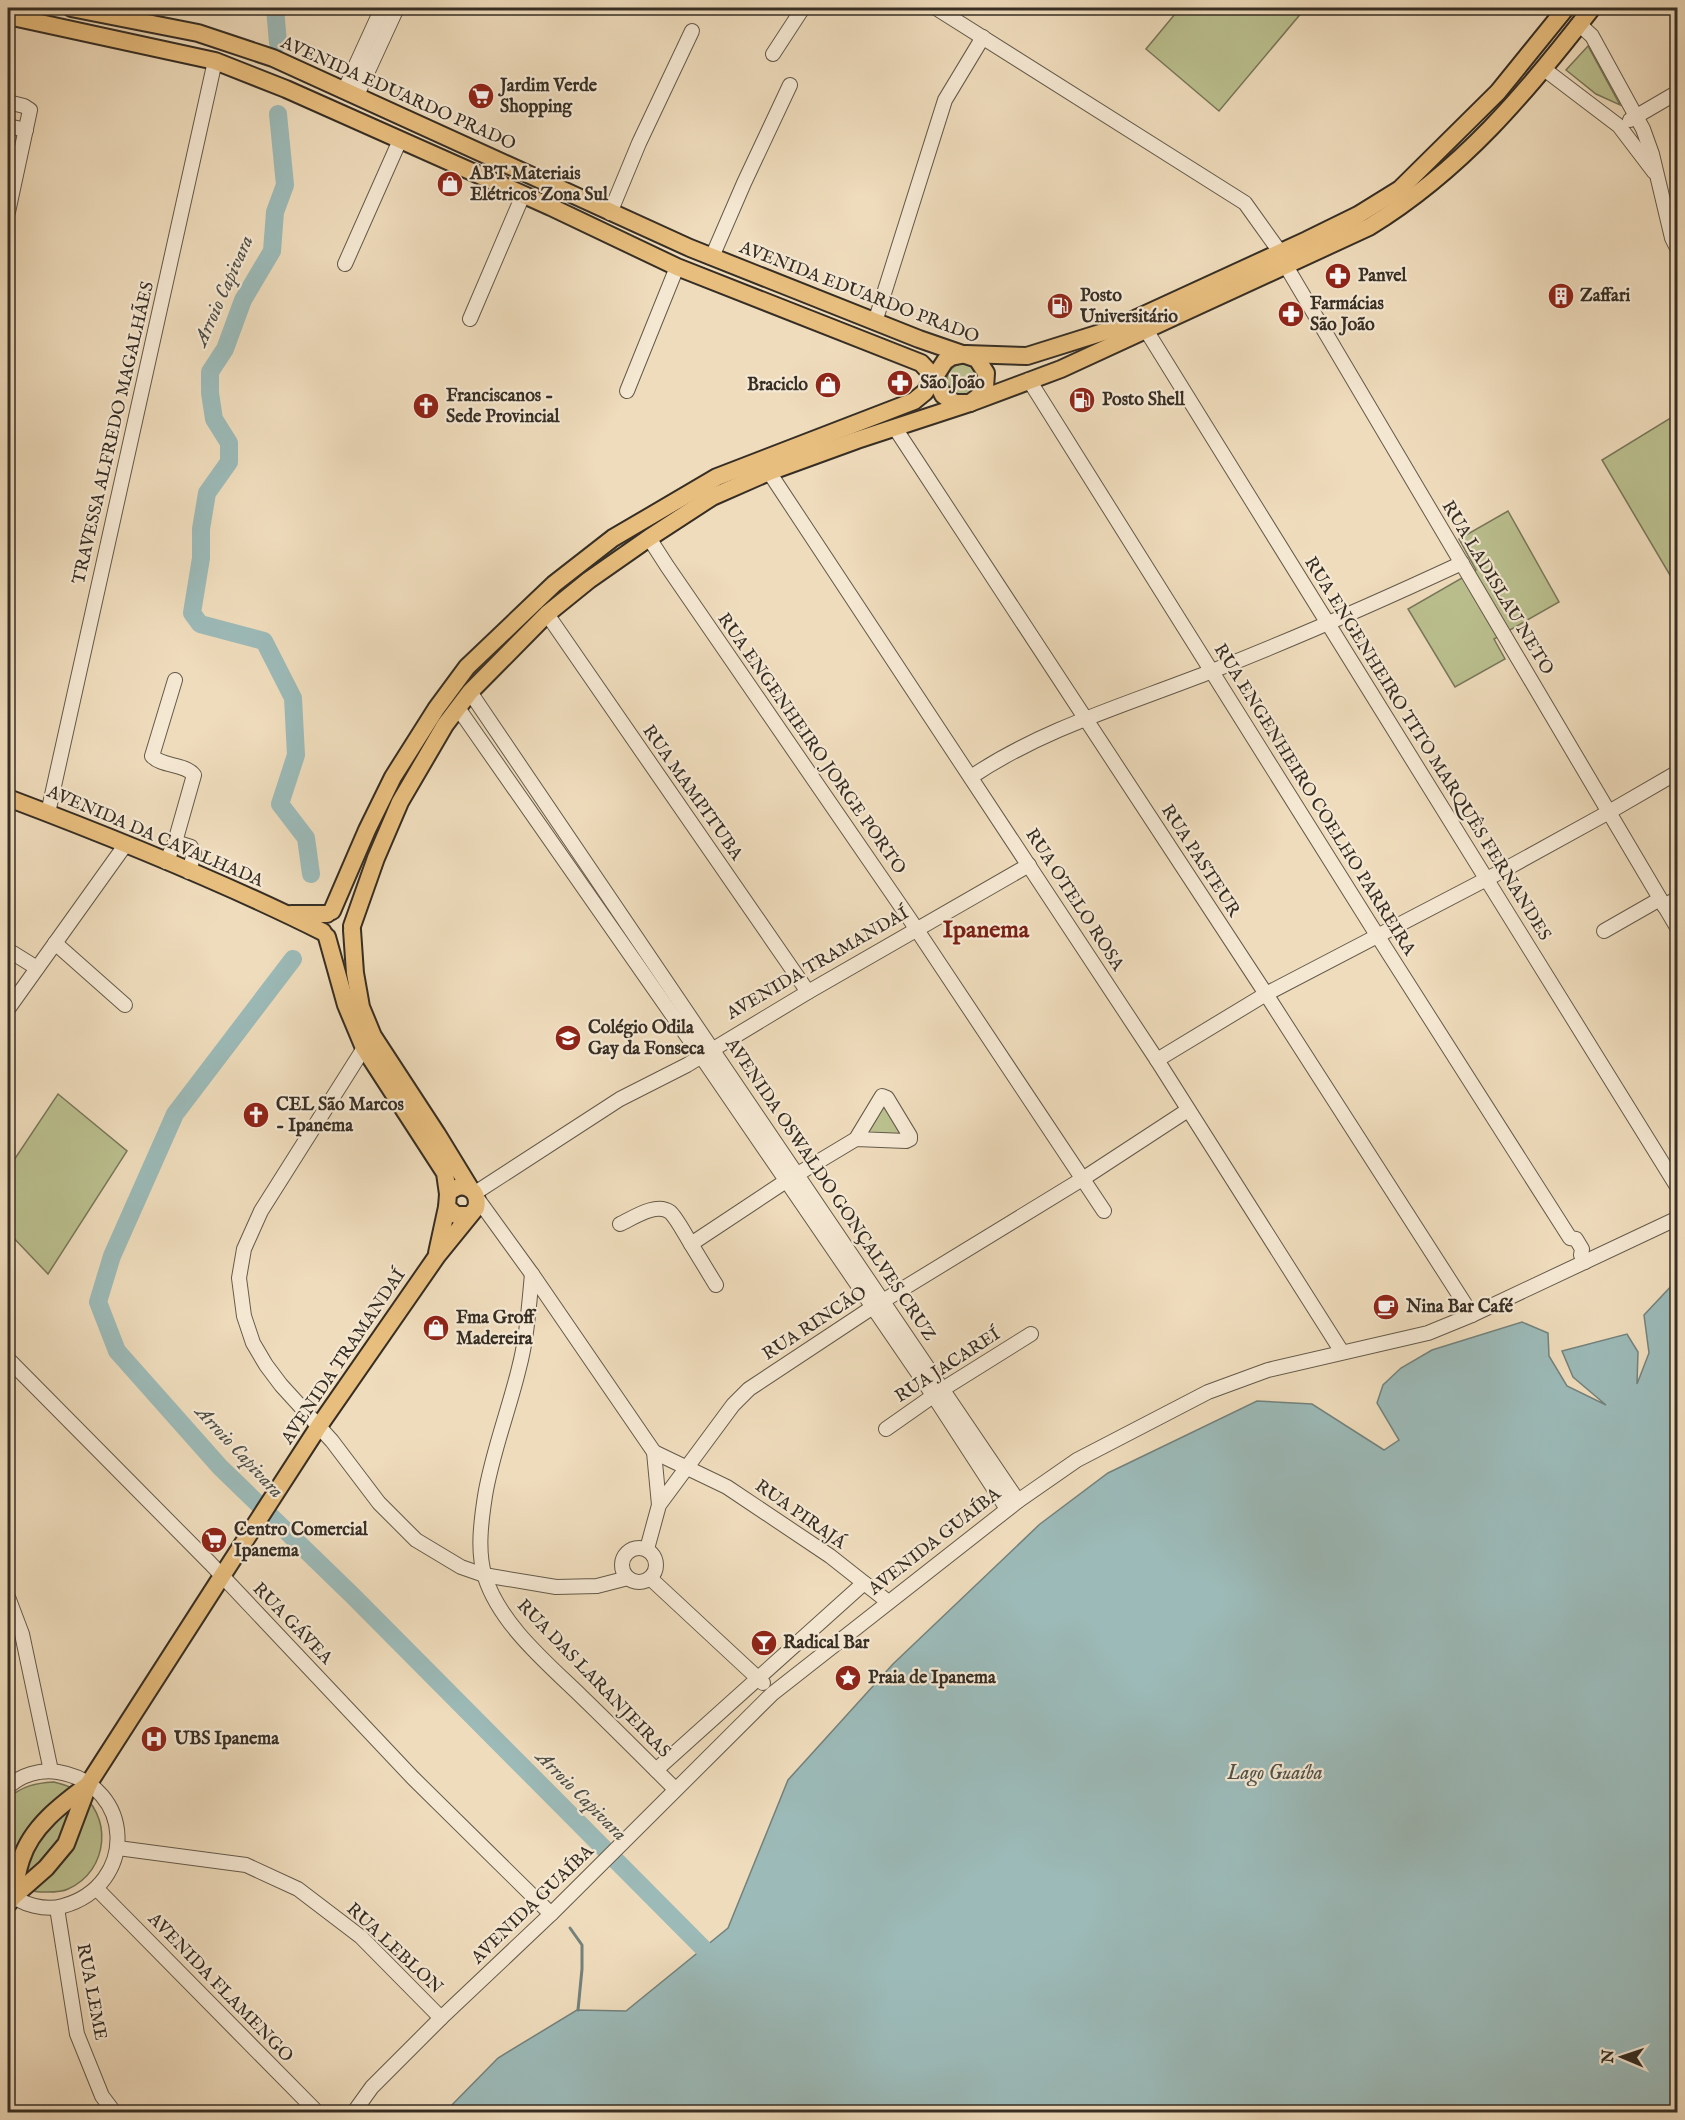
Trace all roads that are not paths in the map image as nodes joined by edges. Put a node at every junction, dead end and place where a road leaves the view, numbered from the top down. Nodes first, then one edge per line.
1 (71, 8) edge
2 (803, 8) edge
3 (936, 8) edge
4 (1566, 8) edge
5 (1592, 8) edge
6 (388, 12) edge
7 (8, 16) edge
8 (1579, 24) junction
9 (692, 31) dead end
10 (983, 37) junction
11 (773, 54) dead end
12 (215, 62) junction
13 (1544, 69) junction
14 (790, 85) dead end
15 (351, 92) junction
16 (1677, 92) edge
17 (8, 102) edge
18 (1636, 116) junction
19 (361, 123) junction
20 (8, 126) edge
21 (1619, 126) junction
22 (26, 130) junction
23 (400, 140) junction
24 (1655, 174) junction
25 (523, 195) junction
26 (578, 199) junction
27 (551, 207) junction
28 (8, 212) edge
29 (610, 213) junction
30 (1677, 250) edge
31 (712, 257) junction
32 (1283, 259) junction
33 (345, 264) dead end
34 (677, 267) junction
35 (470, 319) dead end
36 (875, 322) junction
37 (1146, 330) junction
38 (966, 354) junction
39 (934, 378) junction
40 (1029, 380) junction
41 (627, 391) dead end
42 (970, 403) junction
43 (895, 428) junction
44 (769, 472) junction
45 (649, 538) junction
46 (1462, 563) junction
47 (547, 614) junction
48 (1328, 624) junction
49 (1212, 671) junction
50 (175, 680) dead end
51 (470, 692) junction
52 (458, 708) junction
53 (1086, 720) junction
54 (1677, 772) edge
55 (971, 777) junction
56 (8, 798) edge
57 (48, 813) junction
58 (1609, 813) junction
59 (556, 821) junction
60 (544, 830) junction
61 (175, 842) junction
62 (126, 844) junction
63 (166, 862) junction
64 (1029, 865) junction
65 (189, 872) junction
66 (1486, 878) junction
67 (1677, 898) edge
68 (1662, 902) junction
69 (329, 913) junction
70 (287, 914) junction
71 (352, 928) junction
72 (630, 929) junction
73 (1677, 929) edge
74 (916, 930) junction
75 (1604, 931) dead end
76 (325, 935) junction
77 (1377, 935) junction
78 (618, 938) junction
79 (55, 943) junction
80 (8, 950) edge
81 (37, 968) junction
82 (808, 992) junction
83 (1266, 994) junction
84 (125, 1005) dead end
85 (8, 1009) edge
86 (364, 1048) junction
87 (707, 1052) junction
88 (1157, 1060) junction
89 (1188, 1110) junction
90 (856, 1139) dead end
91 (791, 1178) junction
92 (1084, 1178) junction
93 (1677, 1188) edge
94 (474, 1193) junction
95 (448, 1200) junction
96 (1104, 1211) dead end
97 (468, 1215) junction
98 (1677, 1218) edge
99 (620, 1224) dead end
100 (500, 1231) junction
101 (691, 1244) junction
102 (437, 1256) junction
103 (1583, 1258) junction
104 (532, 1274) junction
105 (716, 1285) dead end
106 (878, 1304) junction
107 (1472, 1315) junction
108 (1031, 1334) dead end
109 (1342, 1352) junction
110 (8, 1359) edge
111 (938, 1392) junction
112 (319, 1426) junction
113 (886, 1429) dead end
114 (654, 1452) junction
115 (686, 1468) junction
116 (659, 1505) junction
117 (1012, 1505) junction
118 (647, 1549) junction
119 (484, 1575) junction
120 (222, 1576) junction
121 (628, 1578) junction
122 (650, 1578) junction
123 (864, 1583) junction
124 (8, 1597) edge
125 (887, 1601) junction
126 (758, 1678) junction
127 (772, 1694) junction
128 (656, 1770) junction
129 (51, 1771) junction
130 (89, 1783) junction
131 (8, 1787) edge
132 (675, 1789) junction
133 (66, 1801) junction
134 (78, 1813) junction
135 (118, 1848) junction
136 (19, 1864) junction
137 (37, 1876) junction
138 (97, 1889) junction
139 (9, 1897) edge
140 (57, 1908) junction
141 (551, 1914) junction
142 (441, 2018) junction
143 (114, 2112) edge
144 (317, 2112) edge
145 (354, 2112) edge

1 - 15 main road, AVENIDA EDUARDO PRADO
2 - 11 street
3 - 10 street, RUA LADISLAU NETO
4 - 32 main road
5 - 8 main road
6 - 15 street
7 - 12 main road
8 - 13 main road
8 - 18 street
9 - 29 street
10 - 32 street, RUA LADISLAU NETO
10 - 36 street
12 - 19 main road
12 - 57 street, TRAVESSA ALFREDO MAGALHÃES
13 - 21 street
13 - 32 main road
14 - 31 street
15 - 19 main road
15 - 26 main road, AVENIDA EDUARDO PRADO
16 - 18 street
17 - 22 street
18 - 21 street
18 - 24 street
19 - 23 main road
20 - 22 street
21 - 24 street
22 - 28 street
23 - 25 main road
23 - 33 street
24 - 30 street
25 - 27 main road
25 - 35 street
26 - 27 main road
26 - 29 main road, AVENIDA EDUARDO PRADO
27 - 34 main road
29 - 31 main road, AVENIDA EDUARDO PRADO
31 - 36 main road, AVENIDA EDUARDO PRADO
32 - 37 main road
32 - 38 main road
32 - 46 street, RUA LADISLAU NETO
34 - 39 main road
34 - 41 street
36 - 38 main road, AVENIDA EDUARDO PRADO
37 - 40 main road
37 - 48 street, RUA ENGENHEIRO TITO MARQUÊS FERNANDES
38 - 39 main road
38 - 42 main road, AVENIDA EDUARDO PRADO
39 - 42 main road
39 - 69 main road
40 - 42 main road
40 - 49 street, RUA ENGENHEIRO COELHO PARREIRA
42 - 43 main road
43 - 44 main road
43 - 53 street, RUA PASTEUR
44 - 45 main road
44 - 55 street, RUA OTELO ROSA
45 - 47 main road
45 - 74 street, RUA ENGENHEIRO JORGE PORTO
46 - 48 street
46 - 58 street, RUA LADISLAU NETO
47 - 51 main road
47 - 82 street, RUA MAMPITUBA
48 - 49 street
48 - 66 street, RUA ENGENHEIRO TITO MARQUÊS FERNANDES
49 - 53 street
49 - 77 street, RUA ENGENHEIRO COELHO PARREIRA
50 - 61 street
51 - 52 main road
51 - 59 street, AVENIDA OSWALDO GONÇALVES CRUZ
52 - 60 street, AVENIDA OSWALDO GONÇALVES CRUZ
52 - 71 main road
53 - 55 street
53 - 83 street, RUA PASTEUR
54 - 58 street
55 - 64 street, RUA OTELO ROSA
56 - 57 main road, AVENIDA DA CAVALHADA
57 - 62 main road, AVENIDA DA CAVALHADA
58 - 66 street
58 - 68 street, RUA LADISLAU NETO
59 - 60 street
59 - 72 street, AVENIDA OSWALDO GONÇALVES CRUZ
60 - 78 street, AVENIDA OSWALDO GONÇALVES CRUZ
61 - 63 street
61 - 65 street
62 - 63 main road, AVENIDA DA CAVALHADA
62 - 79 street
63 - 65 main road, AVENIDA DA CAVALHADA
64 - 74 street, AVENIDA TRAMANDAÍ
64 - 88 street, RUA OTELO ROSA
65 - 70 main road, AVENIDA DA CAVALHADA
66 - 77 street
66 - 93 street, RUA ENGENHEIRO TITO MARQUÊS FERNANDES
67 - 68 street
68 - 73 street, RUA LADISLAU NETO
68 - 75 street
69 - 70 main road, AVENIDA DA CAVALHADA
69 - 71 main road
69 - 76 main road
70 - 76 main road, AVENIDA DA CAVALHADA
71 - 76 main road
71 - 94 main road
72 - 78 street
72 - 87 street, AVENIDA OSWALDO GONÇALVES CRUZ
74 - 82 street, AVENIDA TRAMANDAÍ
74 - 92 street, RUA ENGENHEIRO JORGE PORTO
76 - 86 main road
77 - 83 street
77 - 103 street, RUA ENGENHEIRO COELHO PARREIRA
78 - 87 street, AVENIDA OSWALDO GONÇALVES CRUZ
79 - 81 street
79 - 84 street
80 - 81 street
81 - 85 street
82 - 87 street, AVENIDA TRAMANDAÍ
83 - 88 street
83 - 107 street, RUA PASTEUR
86 - 95 main road
86 - 112 street
87 - 91 street, AVENIDA OSWALDO GONÇALVES CRUZ
87 - 94 street, AVENIDA TRAMANDAÍ
88 - 89 street, RUA OTELO ROSA
89 - 92 street, RUA RINCÃO
89 - 109 street, RUA OTELO ROSA
90 - 91 street
91 - 101 street
91 - 106 street, AVENIDA OSWALDO GONÇALVES CRUZ
92 - 96 street, RUA ENGENHEIRO JORGE PORTO
92 - 106 street, RUA RINCÃO
94 - 95 main road
94 - 97 main road
94 - 100 street
95 - 97 main road
95 - 102 main road, AVENIDA TRAMANDAÍ
97 - 100 street
97 - 102 main road, AVENIDA TRAMANDAÍ
98 - 103 street, AVENIDA GUAÍBA
99 - 101 street
100 - 104 street
101 - 105 street
102 - 112 main road, AVENIDA TRAMANDAÍ
103 - 107 street, AVENIDA GUAÍBA
104 - 114 street
104 - 119 street, RUA DAS LARANJEIRAS
106 - 111 street, AVENIDA OSWALDO GONÇALVES CRUZ
106 - 115 street, RUA RINCÃO
107 - 109 street, AVENIDA GUAÍBA
108 - 111 street, RUA JACAREÍ
109 - 117 street, AVENIDA GUAÍBA
110 - 120 street, RUA GÁVEA
111 - 113 street, RUA JACAREÍ
111 - 117 street, AVENIDA OSWALDO GONÇALVES CRUZ
112 - 119 street
112 - 120 main road, AVENIDA TRAMANDAÍ
114 - 115 street, RUA PIRAJÁ
114 - 116 street
115 - 116 street, RUA RINCÃO
115 - 123 street, RUA PIRAJÁ
116 - 118 street, RUA RINCÃO
117 - 125 street, AVENIDA GUAÍBA
118 - 121 street
118 - 122 street
119 - 121 street
119 - 128 street, RUA DAS LARANJEIRAS
120 - 130 main road, AVENIDA TRAMANDAÍ
120 - 141 street, RUA GÁVEA
121 - 122 street
122 - 126 street
123 - 125 street, RUA PIRAJÁ
123 - 126 street, AVENIDA GUAÍBA
124 - 129 street
125 - 127 street, AVENIDA GUAÍBA
126 - 127 street
126 - 128 street, AVENIDA GUAÍBA
127 - 132 street, AVENIDA GUAÍBA
128 - 132 street, RUA DAS LARANJEIRAS
129 - 130 street
129 - 131 street
130 - 133 main road, AVENIDA TRAMANDAÍ
130 - 134 main road, AVENIDA TRAMANDAÍ
130 - 135 street
132 - 141 street, AVENIDA GUAÍBA
133 - 134 main road
133 - 136 main road, AVENIDA TRAMANDAÍ
134 - 137 main road, AVENIDA TRAMANDAÍ
135 - 138 street
135 - 142 street, RUA LEBLON
136 - 137 main road
136 - 139 main road, AVENIDA TRAMANDAÍ
137 - 139 main road, AVENIDA TRAMANDAÍ
138 - 140 street
138 - 144 street, AVENIDA FLAMENGO
139 - 140 street
140 - 143 street, RUA LEME
141 - 142 street, AVENIDA GUAÍBA
142 - 145 street, AVENIDA GUAÍBA

